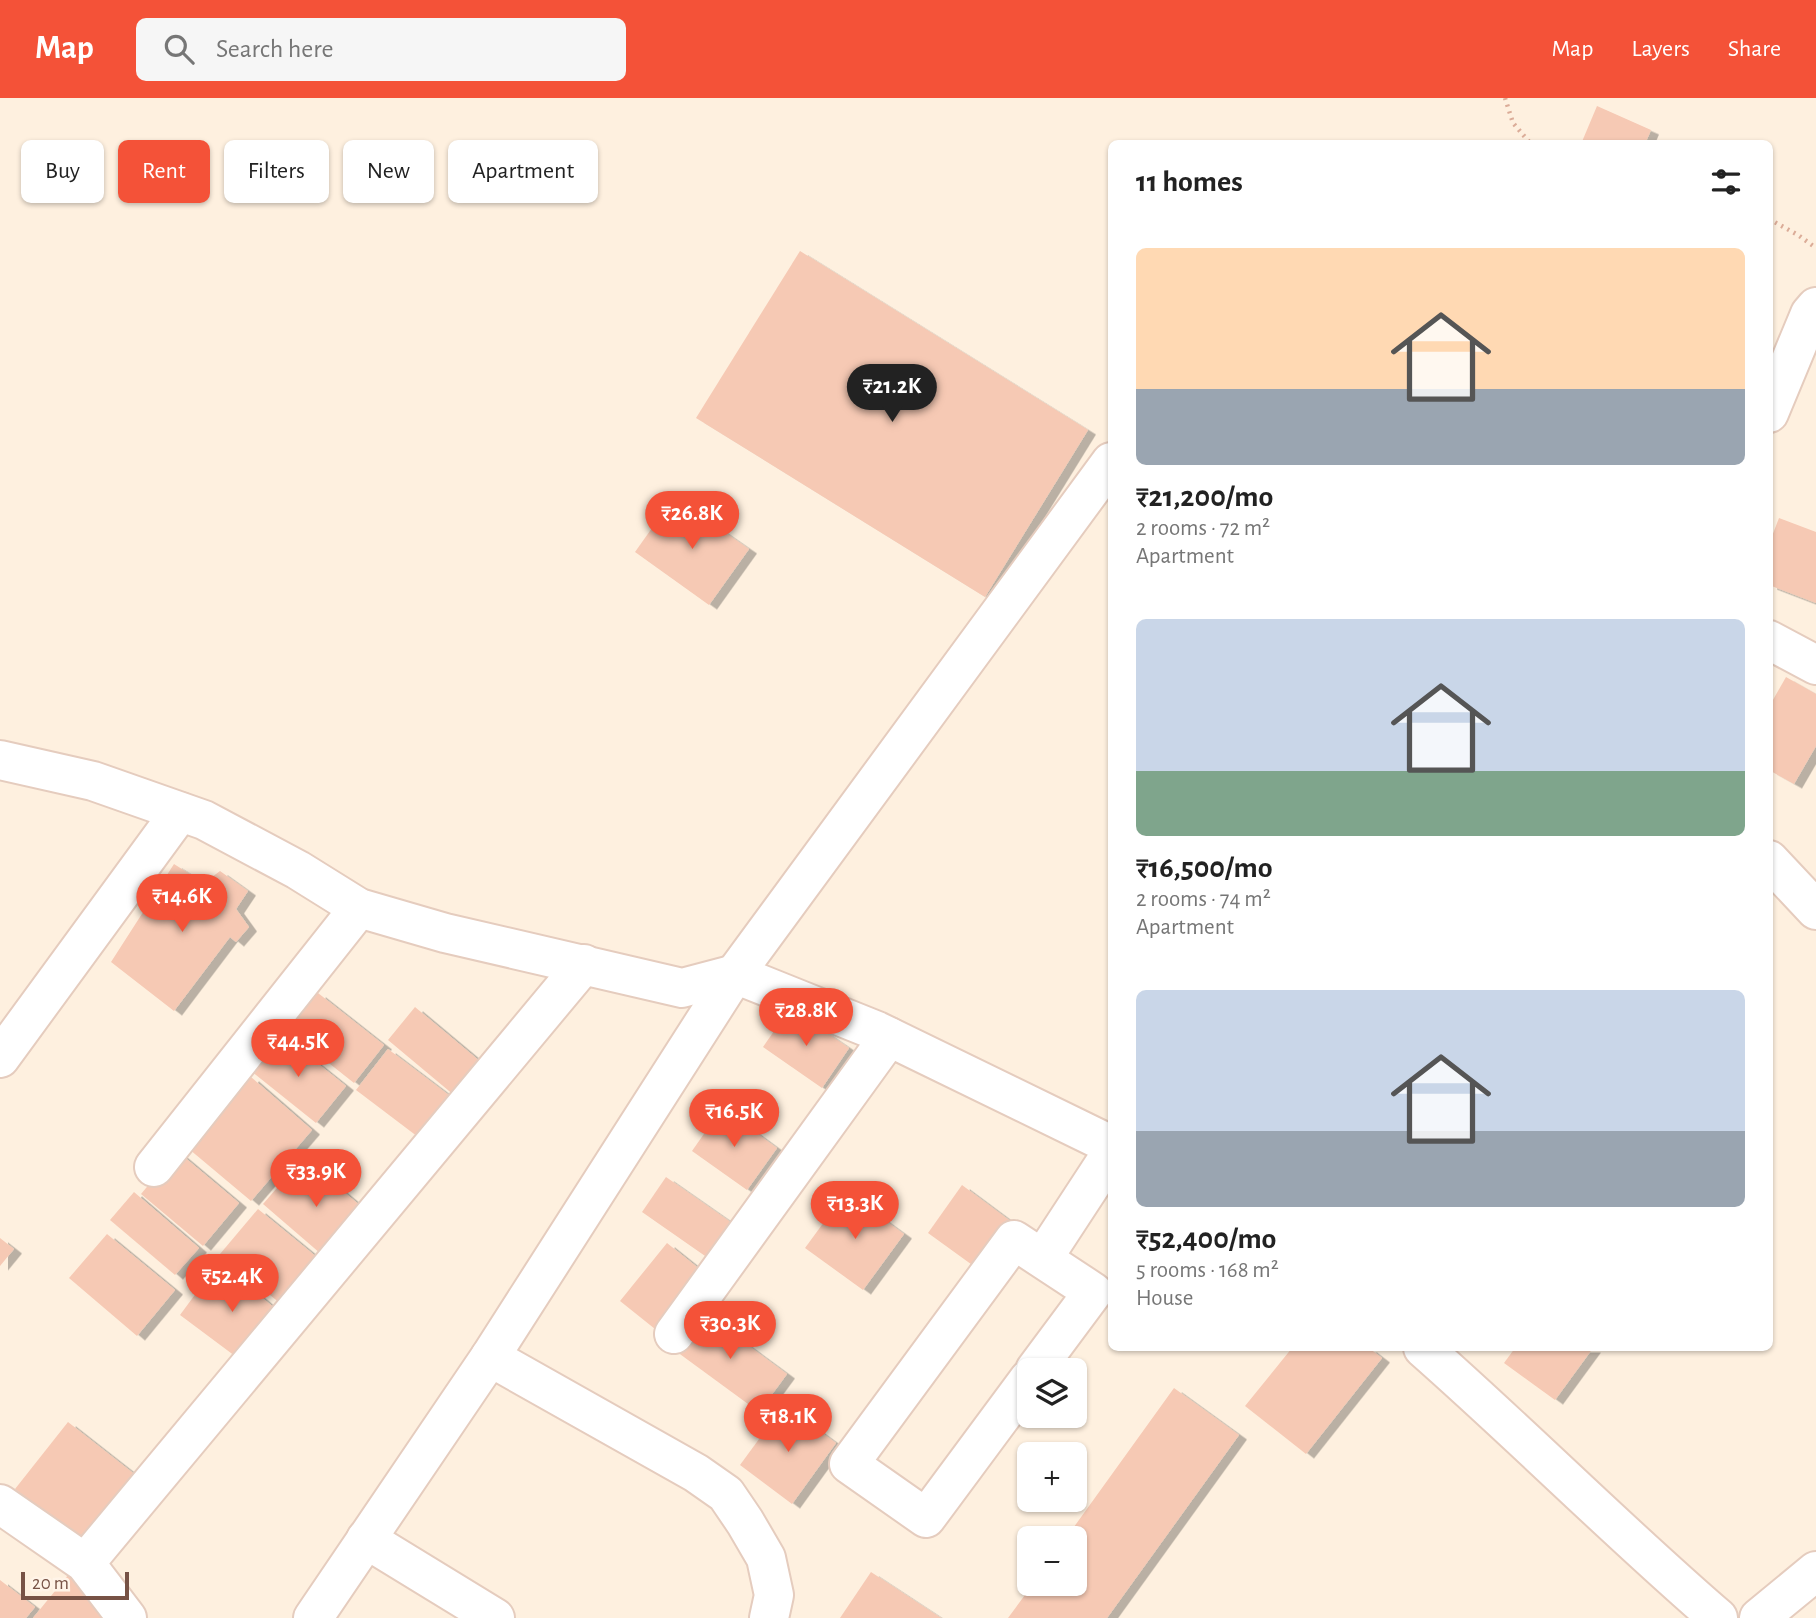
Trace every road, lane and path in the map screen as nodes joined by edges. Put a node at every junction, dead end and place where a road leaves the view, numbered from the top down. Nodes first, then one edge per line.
1 (1505, 98) edge
2 (1528, 140) edge
3 (1773, 221) edge
4 (1816, 248) edge
5 (1816, 307) edge
6 (1773, 403) edge
7 (1108, 466) edge
8 (1773, 642) edge
9 (1816, 665) edge
10 (0, 760) edge
11 (180, 811) junction
12 (1773, 864) edge
13 (359, 908) junction
14 (1816, 910) edge
15 (584, 964) junction
16 (735, 974) junction
17 (889, 1037) junction
18 (0, 1058) edge
19 (1108, 1144) edge
20 (1108, 1159) edge
21 (153, 1167) dead end
22 (1043, 1258) junction
23 (674, 1334) dead end
24 (1427, 1351) edge
25 (490, 1356) junction
26 (1044, 1358) edge
27 (1017, 1395) edge
28 (0, 1504) edge
29 (366, 1539) junction
30 (85, 1563) junction
31 (1816, 1571) edge
32 (127, 1618) edge
33 (313, 1618) edge
34 (495, 1618) edge
35 (769, 1618) edge
36 (1718, 1618) edge
37 (1759, 1618) edge

1 - 2 path
3 - 4 path
5 - 6 street
7 - 16 street
8 - 9 street
10 - 11 street
11 - 13 street
11 - 18 street
12 - 14 street
13 - 15 street
13 - 21 street
15 - 16 street
15 - 30 street
16 - 17 street
16 - 25 street
17 - 19 street
17 - 23 street
20 - 22 street
22 - 26 street
22 - 27 street
24 - 36 street
25 - 29 street
25 - 35 street
28 - 30 street
29 - 33 street
29 - 34 street
30 - 32 street
31 - 37 street

